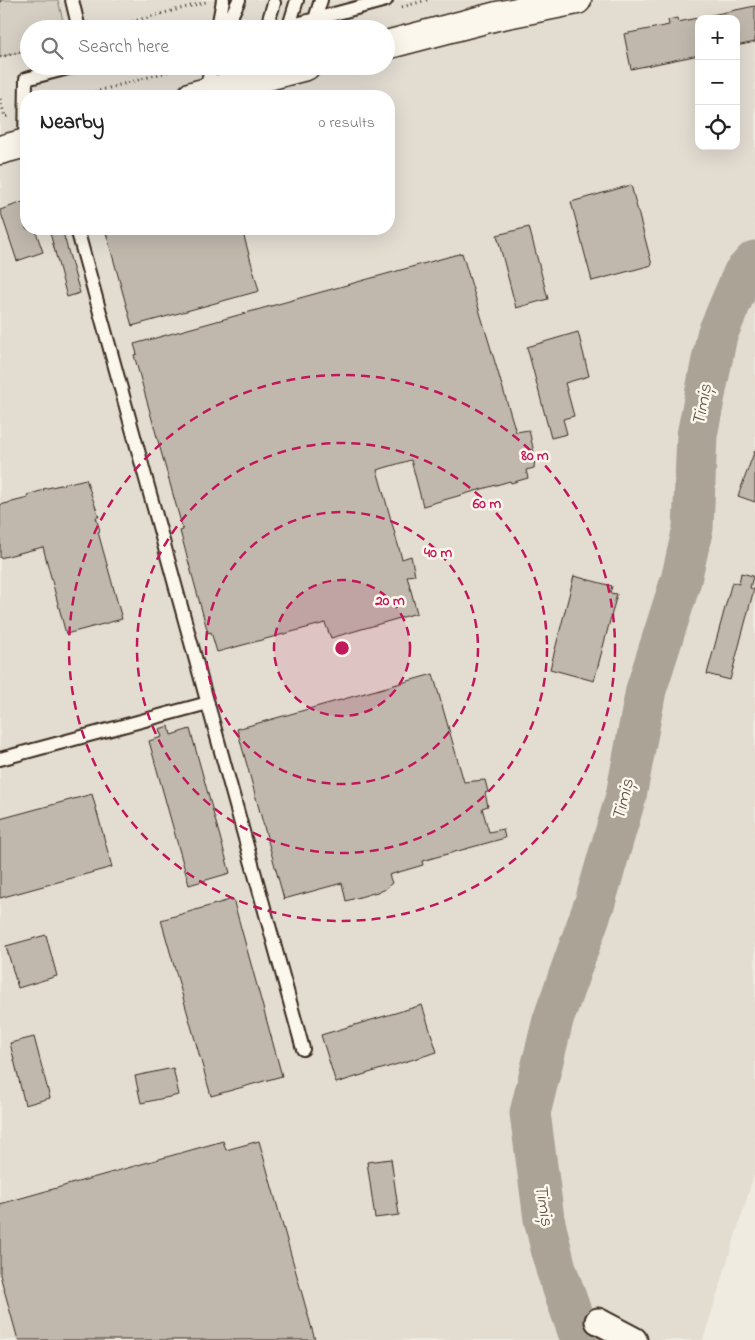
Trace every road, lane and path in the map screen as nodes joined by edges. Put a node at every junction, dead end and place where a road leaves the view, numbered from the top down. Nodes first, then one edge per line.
1 (6, 0) edge
2 (72, 0) edge
3 (214, 0) edge
4 (223, 0) edge
5 (239, 0) edge
6 (297, 0) edge
7 (321, 0) edge
8 (386, 0) edge
9 (0, 1) edge
10 (563, 1) edge
11 (368, 2) edge
12 (274, 3) dead end
13 (343, 6) edge
14 (497, 8) edge
15 (315, 19) junction
16 (77, 20) edge
17 (137, 20) edge
18 (220, 20) edge
19 (225, 20) edge
20 (269, 20) edge
21 (287, 20) edge
22 (311, 20) edge
23 (395, 42) edge
24 (20, 52) edge
25 (0, 57) edge
26 (41, 75) edge
27 (156, 75) edge
28 (208, 75) edge
29 (272, 75) edge
30 (24, 90) edge
31 (102, 90) edge
32 (201, 90) edge
33 (214, 90) edge
34 (0, 99) edge
35 (5, 117) dead end
36 (20, 123) edge
37 (17, 145) edge
38 (79, 235) edge
39 (208, 703) junction
40 (0, 759) edge
41 (304, 1049) dead end
42 (598, 1321) dead end
43 (634, 1340) edge

1 - 9 path
2 - 16 lane
3 - 17 path
4 - 18 lane
5 - 19 lane
6 - 21 lane
7 - 15 lane
8 - 11 lane
10 - 14 main road
11 - 13 lane
12 - 20 lane
13 - 15 lane
14 - 23 main road
15 - 22 lane
24 - 25 path
26 - 30 lane
27 - 31 path
28 - 32 lane
29 - 33 main road
34 - 35 path
36 - 37 lane
38 - 39 lane
39 - 40 lane
39 - 41 lane
42 - 43 street

